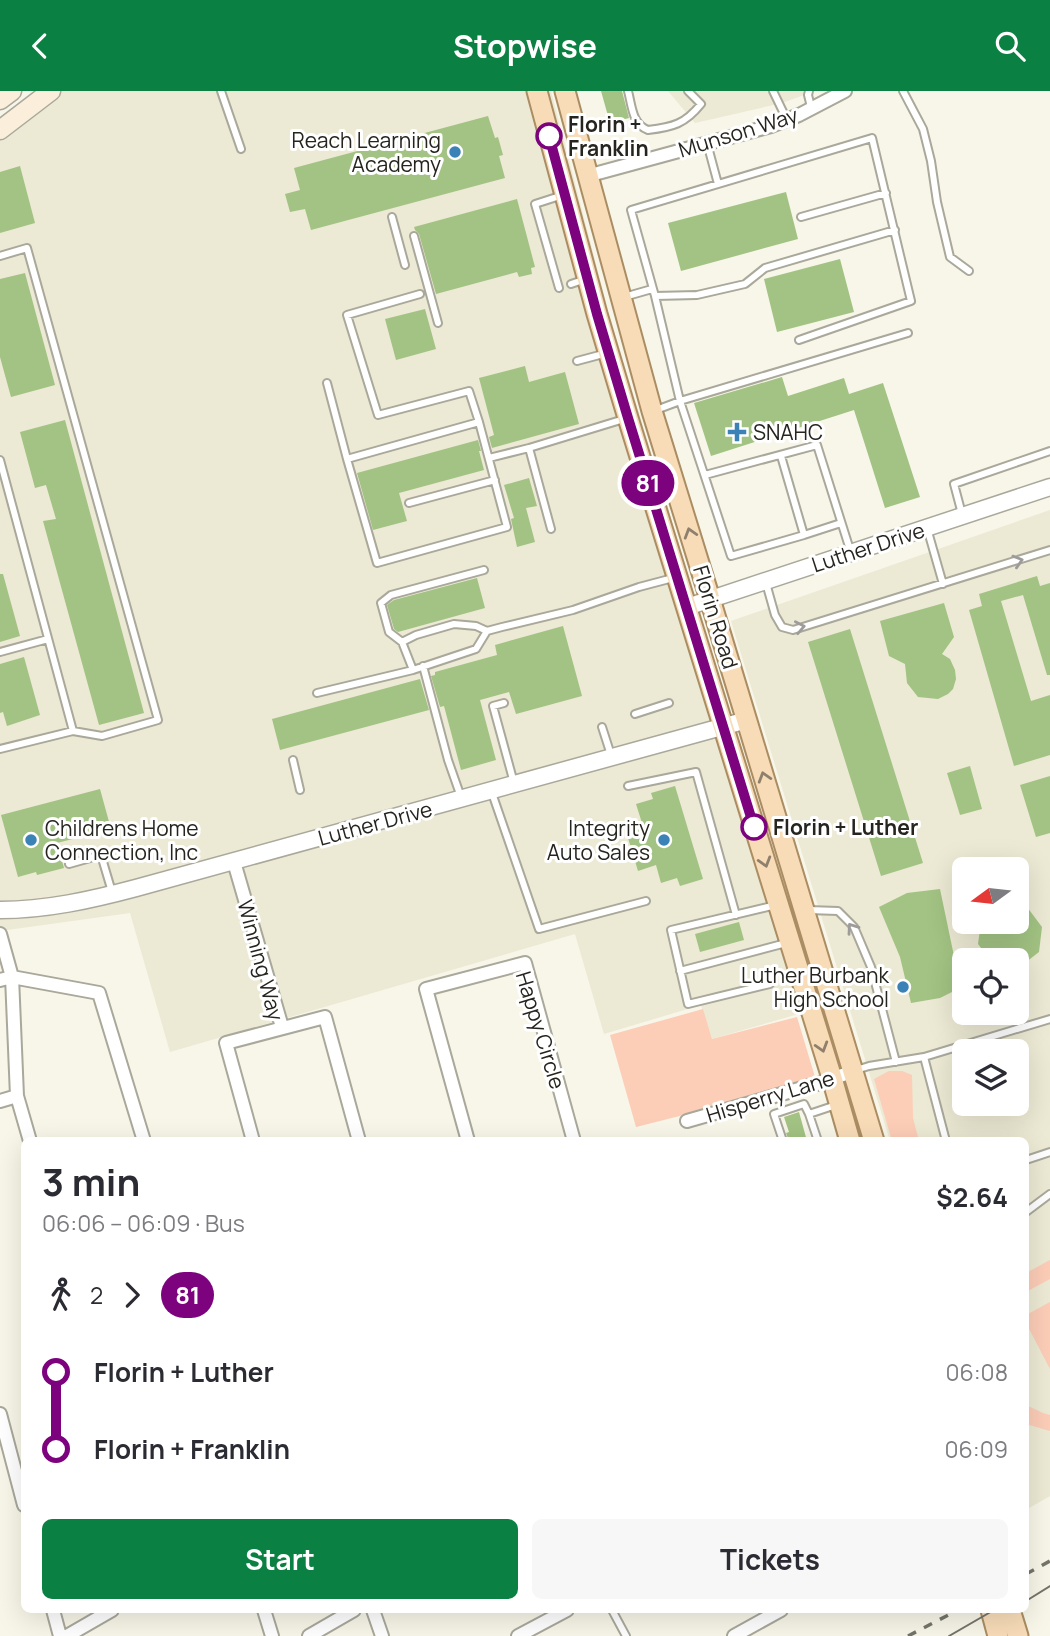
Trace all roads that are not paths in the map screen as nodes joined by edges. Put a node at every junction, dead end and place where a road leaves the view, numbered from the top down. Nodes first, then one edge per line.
1 (12, 91) edge
2 (51, 91) edge
3 (221, 91) edge
4 (537, 91) edge
5 (565, 91) edge
6 (628, 91) edge
7 (688, 91) edge
8 (774, 91) edge
9 (808, 91) edge
10 (845, 91) edge
11 (903, 91) edge
12 (0, 100) edge
13 (811, 109) junction
14 (787, 120) junction
15 (0, 130) edge
16 (707, 143) junction
17 (241, 149) dead end
18 (587, 176) junction
19 (718, 184) junction
20 (886, 193) junction
21 (565, 194) junction
22 (392, 217) dead end
23 (801, 217) dead end
24 (895, 230) junction
25 (414, 236) dead end
26 (0, 256) edge
27 (405, 265) dead end
28 (612, 267) junction
29 (969, 271) dead end
30 (559, 288) dead end
31 (654, 293) junction
32 (421, 294) dead end
33 (621, 298) junction
34 (438, 323) dead end
35 (908, 333) dead end
36 (799, 340) dead end
37 (609, 353) junction
38 (577, 361) dead end
39 (327, 383) dead end
40 (680, 401) junction
41 (652, 411) junction
42 (628, 418) junction
43 (479, 422) junction
44 (529, 448) junction
45 (1050, 451) edge
46 (781, 456) junction
47 (489, 458) junction
48 (347, 459) junction
49 (0, 460) edge
50 (705, 475) junction
51 (495, 480) junction
52 (1050, 487) edge
53 (409, 503) dead end
54 (962, 516) junction
55 (841, 523) junction
56 (927, 528) junction
57 (551, 529) dead end
58 (804, 535) junction
59 (1050, 551) edge
60 (851, 553) junction
61 (484, 570) dead end
62 (678, 577) junction
63 (766, 581) junction
64 (943, 584) junction
65 (710, 599) junction
66 (687, 607) junction
67 (487, 631) junction
68 (48, 639) junction
69 (402, 642) junction
70 (0, 652) edge
71 (423, 666) junction
72 (413, 670) junction
73 (317, 693) dead end
74 (504, 703) dead end
75 (669, 703) dead end
76 (635, 714) dead end
77 (747, 720) junction
78 (602, 727) dead end
79 (723, 727) junction
80 (73, 731) junction
81 (0, 750) edge
82 (611, 758) junction
83 (293, 760) dead end
84 (515, 785) junction
85 (628, 786) dead end
86 (300, 790) dead end
87 (491, 791) junction
88 (461, 799) junction
89 (234, 862) junction
90 (69, 864) dead end
91 (113, 894) junction
92 (646, 901) dead end
93 (778, 904) junction
94 (0, 910) edge
95 (805, 910) junction
96 (736, 915) junction
97 (0, 934) edge
98 (790, 942) junction
99 (680, 971) junction
100 (6, 979) edge
101 (770, 984) dead end
102 (1050, 1019) edge
103 (282, 1027) junction
104 (924, 1057) junction
105 (896, 1062) junction
106 (854, 1071) junction
107 (832, 1078) junction
108 (18, 1096) junction
109 (0, 1101) edge
110 (839, 1104) junction
111 (809, 1114) junction
112 (687, 1121) dead end
113 (29, 1137) edge
114 (143, 1137) edge
115 (252, 1137) edge
116 (358, 1137) edge
117 (467, 1137) edge
118 (573, 1137) edge
119 (782, 1137) edge
120 (817, 1137) edge
121 (849, 1137) edge
122 (873, 1137) edge
123 (945, 1137) edge
124 (1050, 1152) edge
125 (1029, 1159) edge
126 (1050, 1194) edge
127 (1029, 1210) edge
128 (0, 1414) edge
129 (21, 1494) edge
130 (54, 1613) edge
131 (107, 1613) edge
132 (265, 1613) edge
133 (349, 1613) edge
134 (374, 1613) edge
135 (561, 1613) edge
136 (614, 1613) edge
137 (776, 1613) edge
138 (992, 1613) edge
139 (1011, 1613) edge
140 (60, 1636) edge
141 (67, 1636) edge
142 (272, 1636) edge
143 (309, 1636) edge
144 (382, 1636) edge
145 (518, 1636) edge
146 (626, 1636) edge
147 (734, 1636) edge
148 (998, 1636) edge
149 (1018, 1636) edge

1 - 12 main road
2 - 15 main road
3 - 17 lane
4 - 18 main road
4 - 21 main road, Florin Road
5 - 18 main road, Florin Road
6 - 7 lane
8 - 14 lane
9 - 13 lane
10 - 13 street, Munson Way
11 - 29 lane
13 - 14 street, Munson Way
14 - 16 street, Munson Way
16 - 18 street, Munson Way
16 - 19 lane
18 - 28 main road, Florin Road
19 - 20 lane
19 - 31 lane
20 - 23 lane
20 - 24 lane
21 - 28 main road
21 - 30 lane
21 - 37 main road, Florin Road
22 - 27 lane
24 - 31 lane
24 - 36 lane
25 - 34 lane
26 - 80 lane
28 - 33 main road, Florin Road
31 - 33 lane
31 - 40 lane
32 - 43 lane
33 - 41 main road, Florin Road
35 - 40 lane
37 - 38 lane
37 - 42 main road, Florin Road
39 - 48 lane
40 - 41 lane
40 - 50 lane
65 -> 41 main road, Florin Road
42 - 44 lane
42 - 62 main road, Florin Road
43 - 47 lane
43 - 48 lane
44 - 47 lane
44 - 57 lane
45 - 54 lane
46 - 50 lane
46 - 55 lane
46 - 58 lane
47 - 51 lane
48 - 51 lane
49 - 68 lane
50 - 58 lane
51 - 53 lane
52 - 54 street, Luther Drive
54 - 56 street, Luther Drive
55 - 58 lane
55 - 60 lane
56 - 60 street, Luther Drive
56 - 64 lane
64 -> 59 lane
60 - 63 street, Luther Drive
61 - 69 lane
62 - 66 main road, Florin Road
62 - 67 lane
63 -> 64 lane
63 - 65 street, Luther Drive
65 - 66 street, Luther Drive
65 - 77 main road, Florin Road
66 - 79 main road, Florin Road
67 - 69 lane
67 - 71 lane
68 - 70 lane
68 - 80 lane
69 - 72 lane
71 - 72 lane
71 - 88 lane
72 - 73 lane
74 - 84 lane
75 - 76 lane
77 - 79 street, Luther Drive
95 -> 77 main road, Florin Road
78 - 82 lane
79 - 82 street, Luther Drive
79 -> 93 main road, Florin Road
80 - 81 lane
82 - 84 street, Luther Drive
83 - 86 lane
84 - 87 street, Luther Drive
85 - 96 lane
87 - 88 street, Luther Drive
87 - 92 lane
88 - 89 street, Luther Drive
89 - 91 street, Luther Drive
89 - 103 street, Winning Way
90 - 91 lane
91 - 94 street, Luther Drive
93 - 96 lane
93 - 98 main road, Florin Road
105 -> 95 lane
95 - 106 main road, Florin Road
96 - 99 lane
97 - 100 street
98 - 99 lane
98 -> 107 main road, Florin Road
99 - 101 lane
100 - 108 street
100 - 114 street
102 - 104 lane
103 - 115 street, Winning Way
103 - 116 street
104 - 105 lane
104 - 123 lane
105 - 106 lane
106 - 107 street, Hisperry Lane
106 - 122 main road, Florin Road
107 - 110 main road, Florin Road
107 - 112 street, Hisperry Lane
108 - 109 street
108 - 113 street
110 - 111 lane
110 - 121 main road, Florin Road
111 - 119 lane
111 - 120 lane
117 - 118 street, Happy Circle
124 - 125 lane
126 - 127 lane
128 - 129 street
130 - 140 street
131 - 141 street
132 - 142 street
133 - 143 street
134 - 144 street
135 - 145 street
136 - 146 lane
137 - 147 street
138 - 148 main road
139 - 149 main road

